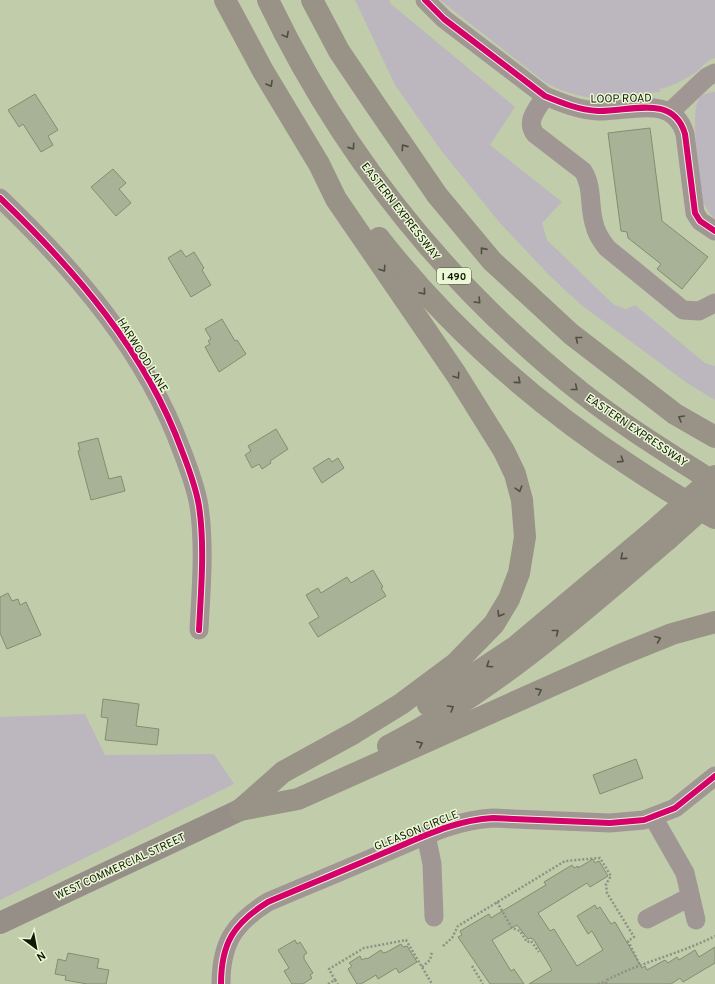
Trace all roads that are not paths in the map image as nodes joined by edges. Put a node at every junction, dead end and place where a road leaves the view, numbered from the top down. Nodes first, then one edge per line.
1 (225, 0) edge
2 (268, 0) edge
3 (312, 0) edge
4 (425, 0) edge
5 (715, 73) edge
6 (545, 96) junction
7 (670, 112) junction
8 (319, 164) junction
9 (0, 198) edge
10 (715, 231) edge
11 (715, 303) edge
12 (715, 437) edge
13 (715, 476) edge
14 (715, 483) edge
15 (715, 497) edge
16 (715, 518) edge
17 (660, 536) junction
18 (715, 622) edge
19 (198, 630) dead end
20 (715, 776) edge
21 (240, 810) junction
22 (653, 818) junction
23 (426, 835) junction
24 (690, 896) junction
25 (434, 917) dead end
26 (647, 919) dead end
27 (696, 920) dead end
28 (0, 923) edge
29 (221, 984) edge

1 -> 8 highway
2 -> 14 highway, EASTERN EXPRESSWAY / I 490
12 -> 3 highway
4 - 6 street, LOOP ROAD
5 - 7 street
6 - 7 street, LOOP ROAD
6 - 11 street
7 - 10 street
8 -> 16 highway
8 -> 21 highway
9 - 19 street, HARWOOD LANE
13 - 17 highway, bridge
15 - 17 highway, bridge
17 - 21 highway
21 -> 18 highway
20 - 22 street, GLEASON CIRCLE
21 - 28 main road, WEST COMMERCIAL STREET
22 - 23 street, GLEASON CIRCLE
22 - 24 street
23 - 25 street
23 - 29 street, GLEASON CIRCLE
24 - 26 street
24 - 27 street

